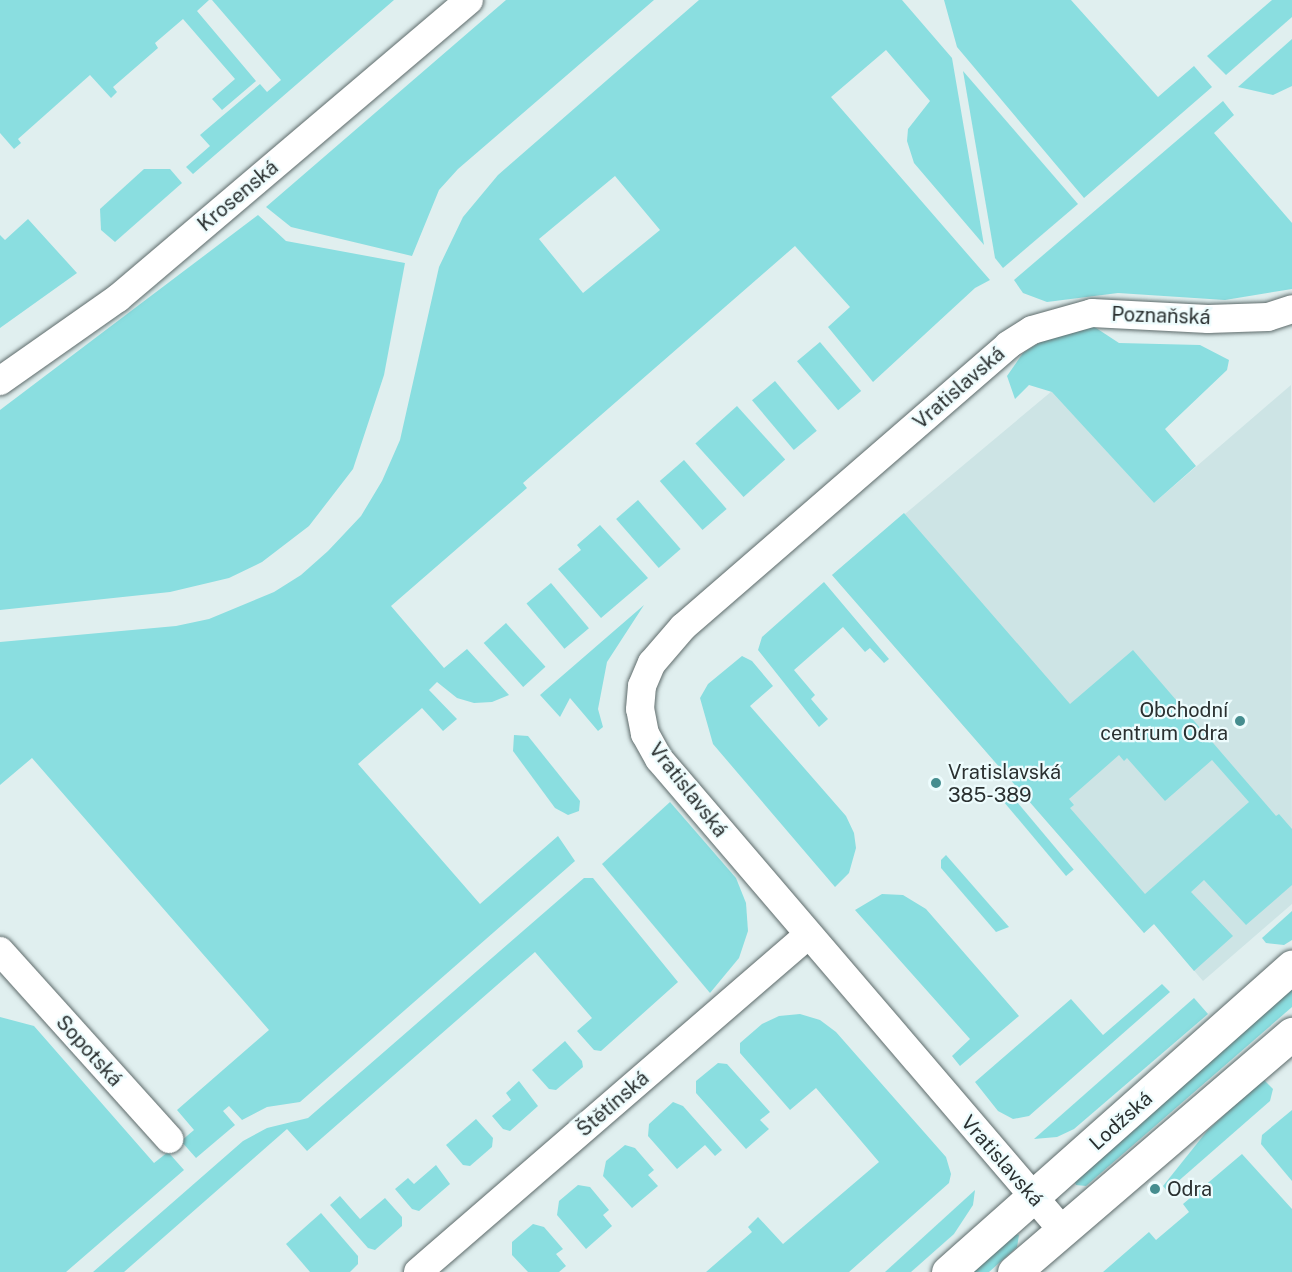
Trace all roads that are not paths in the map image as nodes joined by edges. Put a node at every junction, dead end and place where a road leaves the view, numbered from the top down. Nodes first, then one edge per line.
1 (469, 0) edge
2 (1292, 309) edge
3 (1032, 330) joint
4 (0, 381) edge
5 (808, 935) junction
6 (3, 962) edge
7 (1292, 967) edge
8 (1292, 1034) edge
9 (169, 1139) dead end
10 (1034, 1198) junction
11 (1063, 1231) junction
12 (418, 1272) edge
13 (948, 1272) edge
14 (1014, 1272) edge

1 - 4 street, Krosenská
2 - 3 street, Poznaňská
3 - 5 street, Vratislavská
5 - 10 street, Vratislavská
5 - 12 street, Štětínská
6 - 9 street, Sopotská
7 - 10 street, Lodžská
8 - 11 street
10 - 11 street, Vratislavská
10 - 13 street, Lodžská
11 - 14 street

